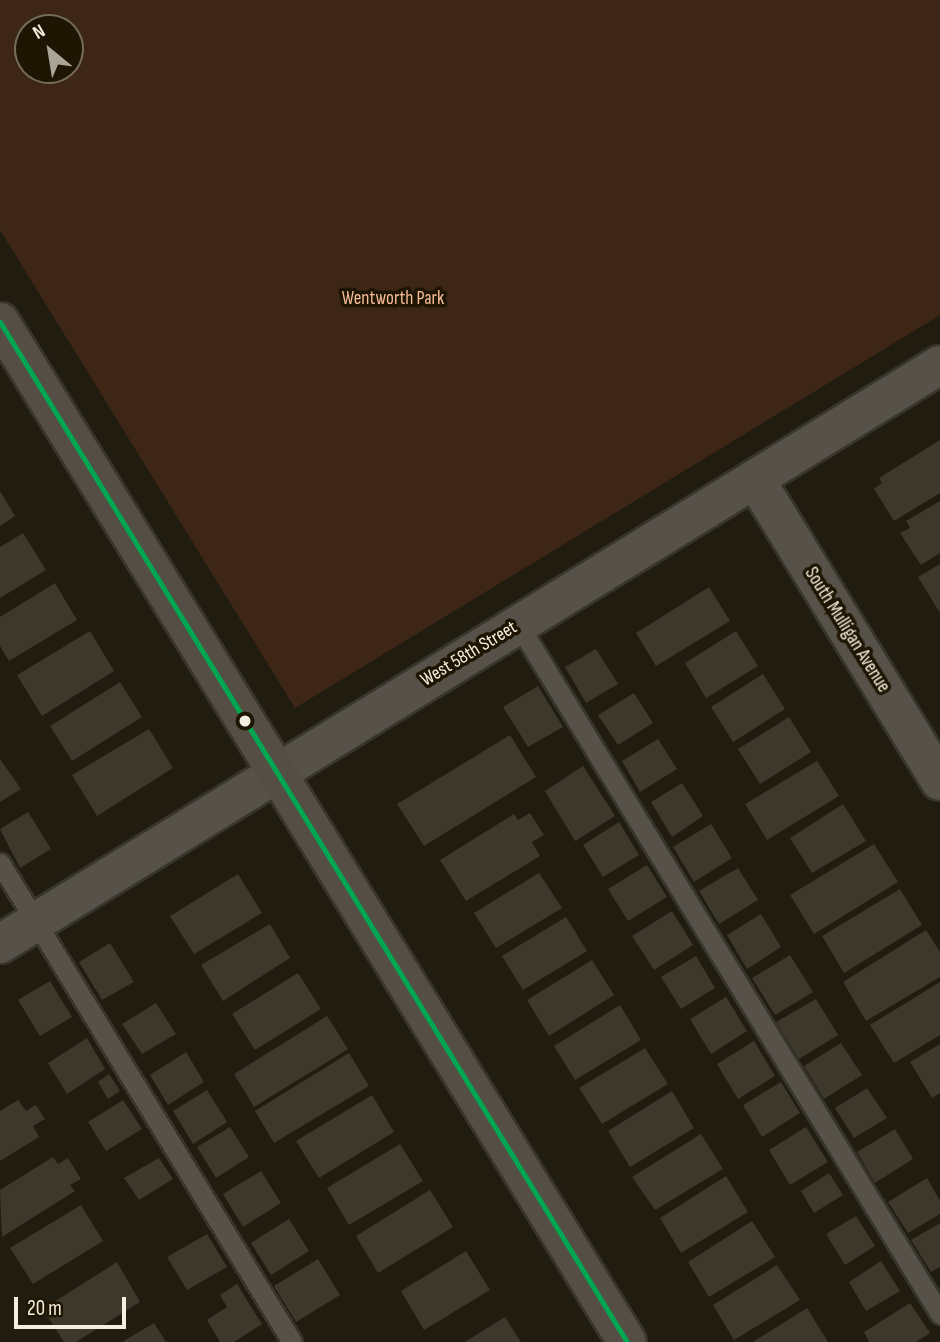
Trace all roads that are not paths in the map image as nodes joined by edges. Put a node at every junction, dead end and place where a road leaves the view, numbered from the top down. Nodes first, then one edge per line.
1 (0, 322) edge
2 (940, 365) edge
3 (755, 479) junction
4 (518, 624) junction
5 (276, 772) junction
6 (940, 780) edge
7 (0, 863) edge
8 (36, 922) junction
9 (0, 944) edge
10 (940, 1314) edge
11 (292, 1342) edge
12 (627, 1342) edge

1 - 5 street
2 - 3 street, West 58th Street
3 - 4 street, West 58th Street
3 - 6 street, South Mulligan Avenue
4 - 5 street, West 58th Street
4 - 10 lane
5 - 8 street, West 58th Street
5 - 12 street
7 - 8 lane
8 - 9 street, West 58th Street
8 - 11 lane

